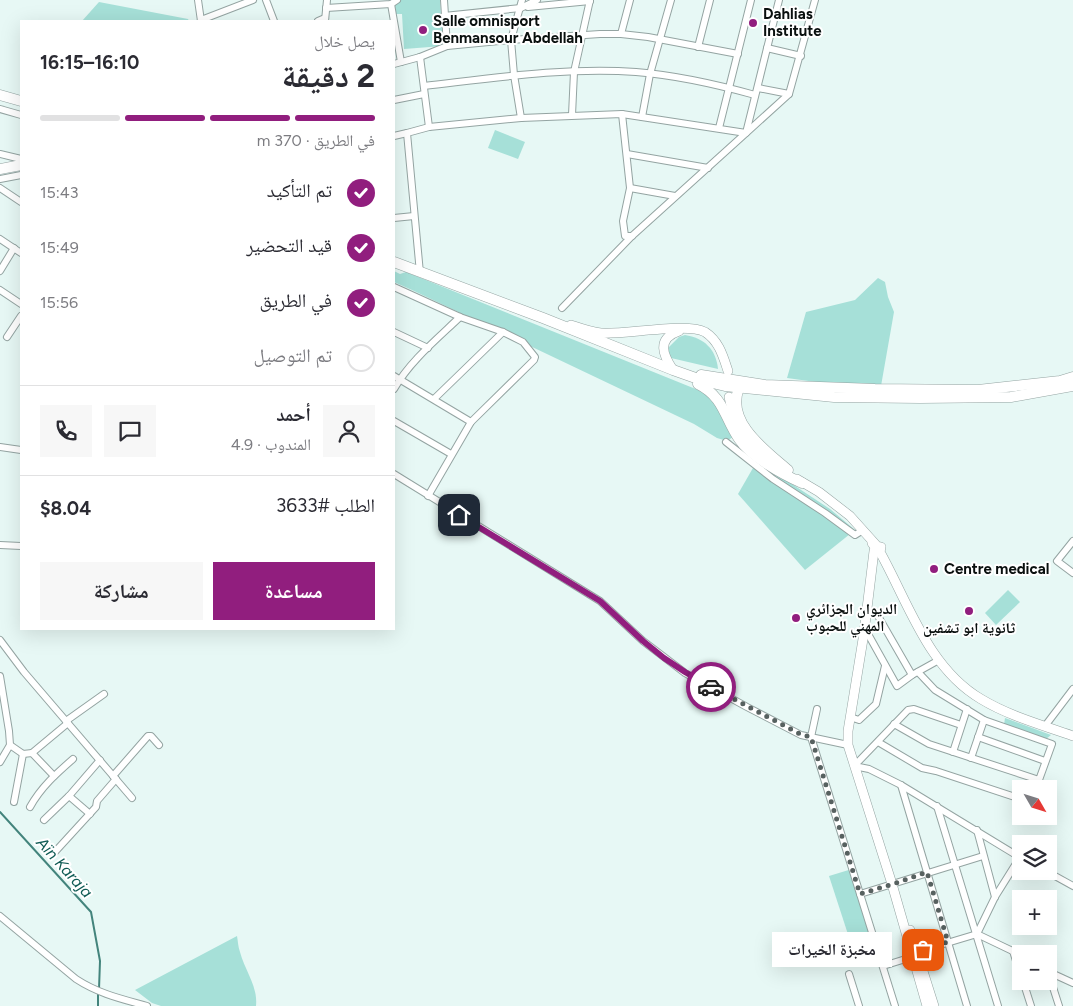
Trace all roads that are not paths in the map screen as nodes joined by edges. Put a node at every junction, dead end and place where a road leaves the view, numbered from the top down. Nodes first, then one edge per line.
1 (198, 0) edge
2 (253, 0) edge
3 (266, 0) edge
4 (327, 0) edge
5 (444, 0) edge
6 (522, 0) edge
7 (537, 0) edge
8 (590, 0) edge
9 (630, 0) edge
10 (671, 0) edge
11 (710, 0) edge
12 (751, 0) edge
13 (779, 0) edge
14 (815, 0) edge
15 (394, 2) edge
16 (326, 8) junction
17 (521, 8) junction
18 (444, 16) junction
19 (201, 20) edge
20 (203, 20) edge
21 (274, 20) edge
22 (325, 20) edge
23 (621, 34) junction
24 (582, 36) junction
25 (511, 40) junction
26 (660, 41) junction
27 (447, 46) junction
28 (698, 47) junction
29 (768, 48) junction
30 (738, 54) junction
31 (801, 56) junction
32 (420, 57) junction
33 (402, 62) junction
34 (395, 64) edge
35 (574, 72) junction
36 (650, 74) junction
37 (514, 75) junction
38 (424, 86) junction
39 (730, 88) junction
40 (756, 91) junction
41 (424, 94) junction
42 (790, 94) junction
43 (0, 96) edge
44 (395, 100) edge
45 (20, 101) edge
46 (0, 109) edge
47 (622, 114) junction
48 (20, 115) edge
49 (572, 115) junction
50 (642, 117) junction
51 (521, 118) junction
52 (429, 127) junction
53 (719, 128) junction
54 (408, 133) junction
55 (746, 133) junction
56 (395, 136) edge
57 (0, 154) edge
58 (627, 154) junction
59 (20, 159) edge
60 (20, 164) edge
61 (708, 168) junction
62 (0, 169) edge
63 (20, 176) edge
64 (0, 179) edge
65 (0, 188) edge
66 (630, 188) junction
67 (675, 196) junction
68 (20, 201) edge
69 (414, 216) junction
70 (395, 218) edge
71 (632, 236) junction
72 (0, 239) edge
73 (14, 248) junction
74 (20, 251) edge
75 (395, 262) edge
76 (0, 271) edge
77 (420, 272) junction
78 (395, 287) edge
79 (0, 290) edge
80 (20, 303) edge
81 (562, 308) dead end
82 (460, 317) junction
83 (20, 318) edge
84 (543, 318) junction
85 (685, 328) junction
86 (395, 332) edge
87 (503, 332) junction
88 (7, 337) dead end
89 (428, 348) junction
90 (673, 370) junction
91 (728, 371) dead end
92 (1073, 377) edge
93 (397, 378) edge
94 (1073, 386) edge
95 (738, 388) junction
96 (729, 397) dead end
97 (434, 399) junction
98 (395, 422) edge
99 (471, 422) junction
100 (726, 442) dead end
101 (0, 447) edge
102 (20, 450) edge
103 (451, 454) junction
104 (395, 475) edge
105 (802, 482) junction
106 (428, 496) junction
107 (863, 530) junction
108 (1073, 541) edge
109 (0, 545) edge
110 (20, 546) edge
111 (877, 550) junction
112 (1073, 573) edge
113 (872, 610) junction
114 (868, 634) junction
115 (0, 640) edge
116 (939, 660) junction
117 (886, 666) junction
118 (915, 674) junction
119 (0, 676) edge
120 (1073, 689) edge
121 (1, 692) edge
122 (104, 694) dead end
123 (817, 709) dead end
124 (967, 709) junction
125 (853, 718) junction
126 (984, 720) junction
127 (67, 722) junction
128 (894, 724) junction
129 (961, 725) junction
130 (1045, 726) junction
131 (1057, 730) junction
132 (1073, 736) edge
133 (811, 737) junction
134 (978, 737) junction
135 (878, 742) junction
136 (1052, 744) junction
137 (10, 745) junction
138 (159, 745) dead end
139 (848, 745) junction
140 (953, 752) junction
141 (32, 753) junction
142 (23, 754) junction
143 (854, 754) junction
144 (865, 754) junction
145 (972, 758) junction
146 (73, 759) dead end
147 (100, 760) junction
148 (1045, 761) junction
149 (0, 762) edge
150 (858, 765) junction
151 (54, 776) junction
152 (115, 777) junction
153 (1033, 778) joint
154 (901, 785) junction
155 (69, 796) junction
156 (1012, 796) edge
157 (132, 798) dead end
158 (14, 802) dead end
159 (937, 806) junction
160 (30, 807) dead end
161 (90, 814) junction
162 (44, 820) dead end
163 (977, 830) junction
164 (1012, 852) edge
165 (53, 854) dead end
166 (983, 856) junction
167 (955, 864) junction
168 (1012, 870) edge
169 (927, 872) junction
170 (1057, 877) edge
171 (894, 884) junction
172 (1073, 886) edge
173 (860, 894) junction
174 (995, 897) junction
175 (0, 916) edge
176 (977, 934) junction
177 (948, 942) junction
178 (1012, 951) edge
179 (915, 954) junction
180 (883, 966) junction
181 (849, 974) dead end
182 (1057, 976) edge
183 (1073, 983) edge
184 (1025, 990) edge
185 (1054, 990) edge
186 (147, 1006) edge
187 (858, 1006) edge
188 (895, 1006) edge
189 (927, 1006) edge
190 (934, 1006) edge
191 (967, 1006) edge
192 (998, 1006) edge
193 (1031, 1006) edge
194 (1059, 1006) edge

1 - 19 street
2 - 20 street
3 - 21 street
4 - 16 street
5 - 18 street
6 - 17 street
7 - 17 street
8 - 17 street
8 - 24 street
9 - 23 street
10 - 26 street
11 - 28 street
12 - 30 street
13 - 29 street
14 - 31 street
15 - 16 street
15 - 33 street
16 - 22 street
17 - 18 street
17 - 25 street
18 - 27 street
23 - 24 street
23 - 26 street
24 - 25 street
24 - 35 street
25 - 27 street
25 - 37 street
26 - 28 street
26 - 36 street
27 - 32 street
28 - 30 street
29 - 31 street
29 - 40 street
30 - 39 street
31 - 42 street
32 - 33 street
32 - 38 street
33 - 34 street
35 - 36 street
35 - 37 street
35 - 49 street
36 - 39 street
36 - 50 street
37 - 38 street
37 - 51 street
38 - 41 street
39 - 40 street
39 - 53 street
40 - 42 street
40 - 55 street
41 - 44 street
41 - 52 street
42 - 55 street
43 - 45 main road
46 - 48 street
47 - 49 street
47 - 50 street
47 - 58 street
49 - 51 street
50 - 53 street
51 - 52 street
52 - 54 street
53 - 55 street
54 - 56 street
54 - 69 street
55 - 61 street
57 - 59 street
58 - 61 street
58 - 66 street
60 - 62 main road
61 - 67 street
63 - 64 street
65 - 68 street
66 - 67 street
66 - 71 street
67 - 71 street
69 - 70 street
69 - 77 street
71 - 81 street
72 - 73 street
73 - 74 street
73 - 76 street
75 - 77 main road
77 - 84 main road
78 - 82 street
79 - 80 street
82 - 87 street
82 - 89 street
83 - 88 street
84 - 85 main road
84 - 90 main road
85 - 90 main road
85 - 91 main road
86 - 89 street
87 - 97 street
87 - 99 street
89 - 93 street
90 - 92 main road
90 - 95 main road
90 - 105 main road
93 - 97 street
94 - 95 main road
95 - 105 main road
96 - 105 main road
97 - 99 street
98 - 103 street
99 - 103 street
100 - 107 street
101 - 102 street
103 - 106 street
104 - 106 street
105 - 107 main road
106 - 133 street
107 - 111 main road
108 - 112 street
109 - 110 street
111 - 113 main road
111 - 116 main road
111 - 139 main road
113 - 114 main road
113 - 118 street
114 - 117 street
114 - 125 main road
115 - 127 street
116 - 118 street
116 - 130 main road
117 - 118 street
117 - 125 street
118 - 124 street
119 - 121 street
120 - 130 street
121 - 137 street
122 - 127 street
123 - 133 street
124 - 126 street
124 - 129 street
125 - 143 main road
126 - 134 street
126 - 136 street
127 - 141 street
127 - 147 street
128 - 129 street
128 - 135 street
128 - 140 street
129 - 140 street
130 - 131 main road
131 - 132 main road
131 - 136 street
133 - 139 street
133 - 173 street
134 - 145 street
134 - 148 street
135 - 144 street
135 - 156 street
136 - 148 street
137 - 142 street
137 - 149 street
138 - 152 street
139 - 171 main road
140 - 145 street
141 - 142 street
141 - 151 street
142 - 158 street
143 - 144 street
143 - 150 main road
144 - 150 street
145 - 153 street
146 - 151 street
147 - 152 street
147 - 155 street
148 - 153 street
150 - 154 street
150 - 171 main road
151 - 160 street
152 - 157 street
152 - 161 street
154 - 159 street
154 - 169 street
155 - 161 street
155 - 162 street
159 - 163 street
159 - 167 street
161 - 165 street
163 - 164 street
163 - 166 street
166 - 167 street
166 - 174 street
167 - 169 street
167 - 176 street
168 - 174 street
169 - 171 street
169 - 177 street
170 - 172 street
171 - 173 street
171 - 179 main road
173 - 180 street
174 - 176 street
175 - 186 street
176 - 177 street
176 - 178 street
176 - 192 street
177 - 179 street
177 - 191 street
179 - 180 street
179 - 189 main road
179 - 190 main road
180 - 188 street
181 - 187 street
182 - 183 street
184 - 193 street
185 - 194 street

